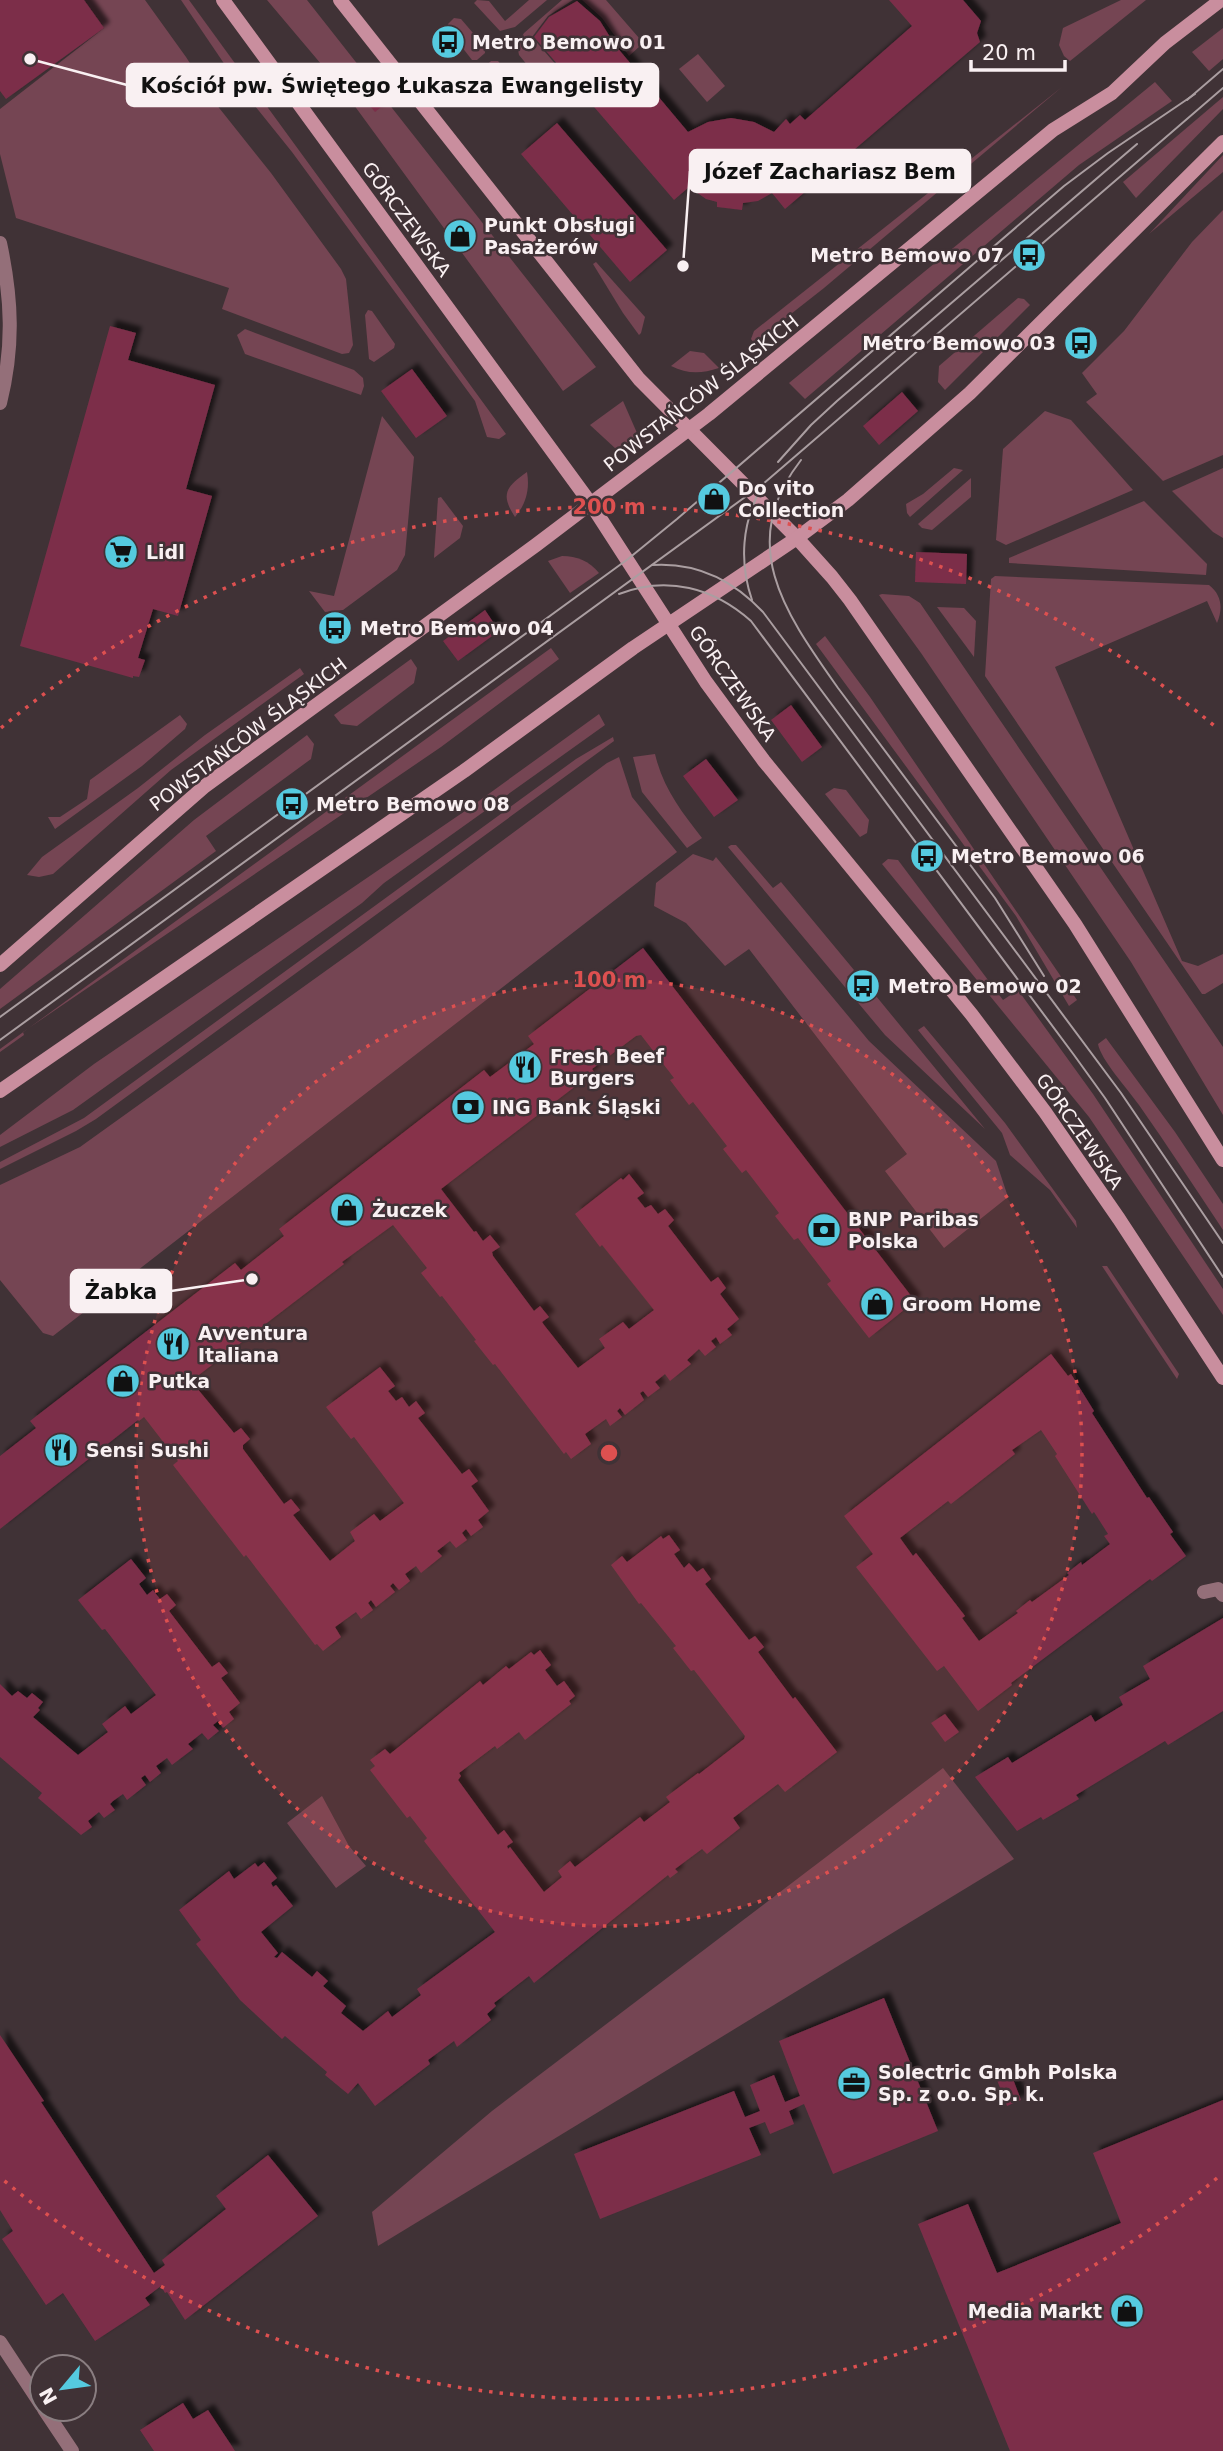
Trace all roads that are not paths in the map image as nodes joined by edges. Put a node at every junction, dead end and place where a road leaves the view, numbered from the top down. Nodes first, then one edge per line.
1 (223, 0) edge
2 (340, 0) edge
3 (1221, 0) edge
4 (1223, 142) edge
5 (0, 243) edge
6 (0, 403) edge
7 (689, 430) junction
8 (591, 503) junction
9 (797, 538) junction
10 (669, 624) junction
11 (0, 965) edge
12 (0, 1091) edge
13 (1223, 1160) edge
14 (1223, 1378) edge
15 (1204, 1592) dead end
16 (1223, 1595) edge
17 (0, 2342) edge
18 (28, 2384) edge
19 (54, 2423) edge
20 (72, 2451) edge

1 - 8 main road, GÓRCZEWSKA
2 - 7 main road
3 - 7 main road, POWSTAŃCÓW ŚLĄSKICH
4 - 9 main road
5 - 6 street
7 - 8 main road, POWSTAŃCÓW ŚLĄSKICH
7 - 9 main road
8 - 10 main road, GÓRCZEWSKA
8 - 11 main road, POWSTAŃCÓW ŚLĄSKICH
9 - 10 main road
9 - 13 main road
10 - 12 main road
10 - 14 main road, GÓRCZEWSKA
15 - 16 street
17 - 18 street
19 - 20 street

